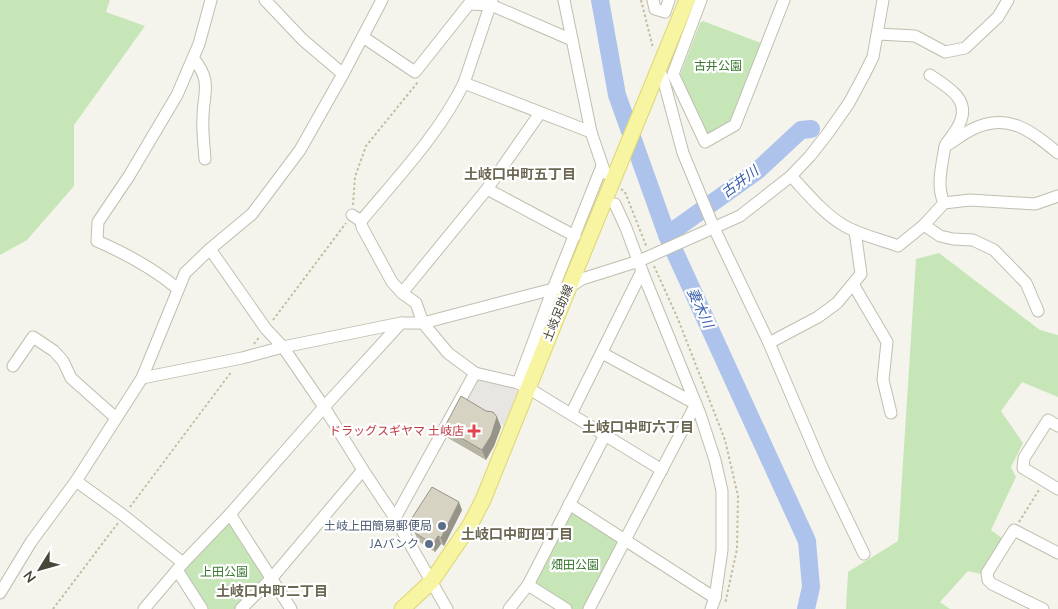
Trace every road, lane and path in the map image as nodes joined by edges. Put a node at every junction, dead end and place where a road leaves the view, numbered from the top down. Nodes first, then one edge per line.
1 (211, 0) edge
2 (265, 0) edge
3 (382, 0) edge
4 (564, 0) edge
5 (641, 0) edge
6 (653, 0) edge
7 (669, 0) edge
8 (687, 0) edge
9 (701, 0) edge
10 (784, 0) edge
11 (883, 0) edge
12 (1008, 0) edge
13 (492, 3) edge
14 (878, 34) junction
15 (363, 37) junction
16 (572, 40) junction
17 (653, 48) dead end
18 (192, 58) junction
19 (657, 73) junction
20 (343, 74) junction
21 (930, 75) dead end
22 (420, 80) dead end
23 (464, 83) junction
24 (540, 113) junction
25 (590, 132) junction
26 (945, 146) junction
27 (1058, 153) edge
28 (205, 159) dead end
29 (607, 172) junction
30 (791, 176) junction
31 (487, 189) junction
32 (1058, 196) edge
33 (944, 203) junction
34 (615, 204) dead end
35 (356, 218) junction
36 (924, 225) junction
37 (711, 230) junction
38 (855, 231) junction
39 (575, 236) junction
40 (210, 249) junction
41 (644, 263) junction
42 (853, 284) junction
43 (560, 288) junction
44 (178, 290) junction
45 (402, 293) junction
46 (1038, 311) dead end
47 (423, 322) junction
48 (401, 324) junction
49 (266, 329) junction
50 (254, 343) dead end
51 (769, 343) junction
52 (283, 347) junction
53 (602, 353) junction
54 (242, 358) junction
55 (13, 366) dead end
56 (475, 373) junction
57 (142, 378) junction
58 (523, 385) junction
59 (696, 404) junction
60 (324, 407) junction
61 (891, 413) dead end
62 (570, 414) junction
63 (116, 418) junction
64 (1058, 426) edge
65 (605, 435) junction
66 (363, 470) junction
67 (662, 470) junction
68 (76, 481) junction
69 (1044, 481) junction
70 (1058, 489) edge
71 (570, 504) junction
72 (230, 514) junction
73 (124, 515) junction
74 (395, 518) junction
75 (1014, 530) junction
76 (624, 540) junction
77 (1058, 553) edge
78 (864, 554) dead end
79 (180, 567) junction
80 (271, 579) junction
81 (431, 582) junction
82 (528, 585) junction
83 (0, 593) edge
84 (713, 604) edge
85 (53, 609) edge
86 (144, 609) edge
87 (202, 609) edge
88 (241, 609) edge
89 (291, 609) edge
90 (402, 609) edge
91 (447, 609) edge
92 (509, 609) edge
93 (566, 609) edge
94 (589, 609) edge
95 (1043, 609) edge

1 - 18 street
2 - 20 street
3 - 15 street
4 - 16 street
5 - 17 path
6 - 7 street
8 - 19 main road, 土岐足助線
9 - 10 street
11 - 14 street
12 - 14 street
13 - 15 street
13 - 16 street
13 - 23 street
14 - 30 street
15 - 20 street
16 - 25 street
18 - 28 street
18 - 44 street
19 - 29 main road, 土岐足助線
19 - 37 street
20 - 40 street
21 - 26 street
22 - 35 path
23 - 24 street
23 - 35 street
24 - 25 street
24 - 31 street
25 - 29 street
26 - 27 street
26 - 33 street
29 - 39 street
29 - 43 main road, 土岐足助線
30 - 37 street
30 - 38 street
31 - 39 street
31 - 45 street
32 - 33 street
33 - 36 street
34 - 41 street
35 - 45 street
35 - 49 path
36 - 38 street
36 - 46 street
37 - 41 street
37 - 51 street
38 - 42 street
39 - 43 street
40 - 44 street
40 - 49 street
41 - 43 street
41 - 53 street
41 - 59 street
42 - 51 street
42 - 61 street
43 - 47 street
43 - 58 main road, 土岐足助線
44 - 57 street
45 - 47 street
47 - 48 street
47 - 56 street
48 - 52 street
48 - 60 street
49 - 50 path
49 - 52 street
51 - 78 street
52 - 54 street
52 - 60 street
53 - 59 street
53 - 62 street
54 - 57 street
54 - 73 path
55 - 63 street
56 - 58 street
56 - 74 street
57 - 63 street
58 - 62 street
58 - 81 main road, 土岐足助線
59 - 67 street
59 - 84 street
60 - 66 street
60 - 72 street
62 - 65 street
63 - 68 street
64 - 69 street
65 - 67 street
65 - 71 street
66 - 74 street
66 - 80 street
67 - 76 street
68 - 73 street
68 - 83 street
69 - 70 street
69 - 75 path
71 - 76 street
71 - 82 street
72 - 79 street
72 - 80 street
73 - 79 street
73 - 85 path
74 - 81 street
75 - 77 street
75 - 95 street
76 - 84 street
76 - 94 street
79 - 86 street
79 - 87 street
80 - 88 street
80 - 89 street
81 - 90 main road, 土岐足助線
81 - 91 street
82 - 92 street
82 - 93 street

